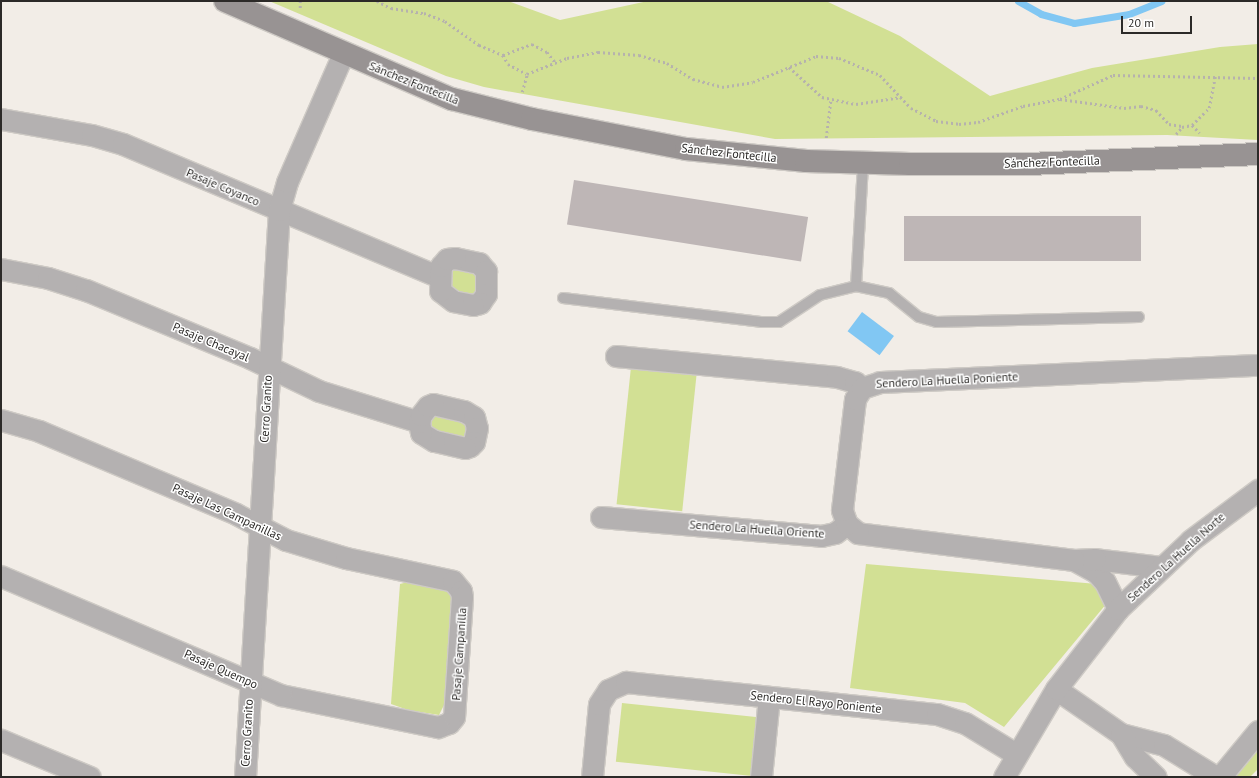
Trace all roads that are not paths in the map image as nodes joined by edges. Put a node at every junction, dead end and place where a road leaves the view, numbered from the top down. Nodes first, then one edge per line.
1 (225, 1) edge
2 (343, 54) junction
3 (1, 119) edge
4 (1258, 154) edge
5 (863, 163) junction
6 (279, 210) junction
7 (1, 269) edge
8 (439, 277) dead end
9 (856, 286) junction
10 (564, 298) dead end
11 (1139, 317) dead end
12 (616, 356) dead end
13 (1258, 365) edge
14 (269, 367) junction
15 (862, 388) junction
16 (1, 420) edge
17 (419, 422) dead end
18 (1258, 490) edge
19 (601, 517) dead end
20 (847, 524) junction
21 (260, 526) junction
22 (1074, 560) junction
23 (1161, 567) junction
24 (1, 576) edge
25 (458, 585) joint
26 (1118, 610) junction
27 (250, 682) junction
28 (1056, 689) junction
29 (769, 697) junction
30 (449, 723) joint
31 (1258, 731) edge
32 (1121, 734) junction
33 (1, 740) edge
34 (1016, 754) junction
35 (90, 777) edge
36 (245, 777) edge
37 (592, 777) edge
38 (761, 777) edge
39 (1004, 777) edge
40 (1156, 777) edge
41 (1216, 777) edge
42 (1220, 777) edge

1 - 2 street, Sánchez Fontecilla
2 - 5 street, Sánchez Fontecilla
2 - 6 street, Cerro Granito
3 - 6 street, Pasaje Coyanco
4 - 5 street, Sánchez Fontecilla
5 - 9 lane
6 - 8 street, Pasaje Coyanco
6 - 14 street, Cerro Granito
7 - 14 street, Pasaje Chacayal
9 - 10 lane
9 - 11 lane
12 - 15 street, Sendero La Huella Poniente
13 - 15 street, Sendero La Huella Poniente
14 - 17 street, Pasaje Chacayal
14 - 21 street, Cerro Granito
15 - 20 street
16 - 21 street, Pasaje Las Campanillas
18 - 23 street, Sendero La Huella Norte
19 - 20 street, Sendero La Huella Oriente
20 - 22 street
21 - 25 street, Pasaje Las Campanillas
21 - 27 street, Cerro Granito
22 - 23 street
22 - 26 street
23 - 26 street, Sendero La Huella Norte
24 - 27 street, Pasaje Quempo
25 - 30 street, Pasaje Campanilla
26 - 28 street, Sendero La Huella Norte
27 - 30 street, Pasaje Quempo
27 - 36 street, Cerro Granito
28 - 32 street
28 - 34 street, Sendero La Huella Norte
29 - 34 street, Sendero El Rayo Poniente
29 - 37 street, Sendero El Rayo Poniente
29 - 38 street
31 - 42 street
32 - 40 street
32 - 41 street
33 - 35 street
34 - 39 street, Sendero La Huella Norte

